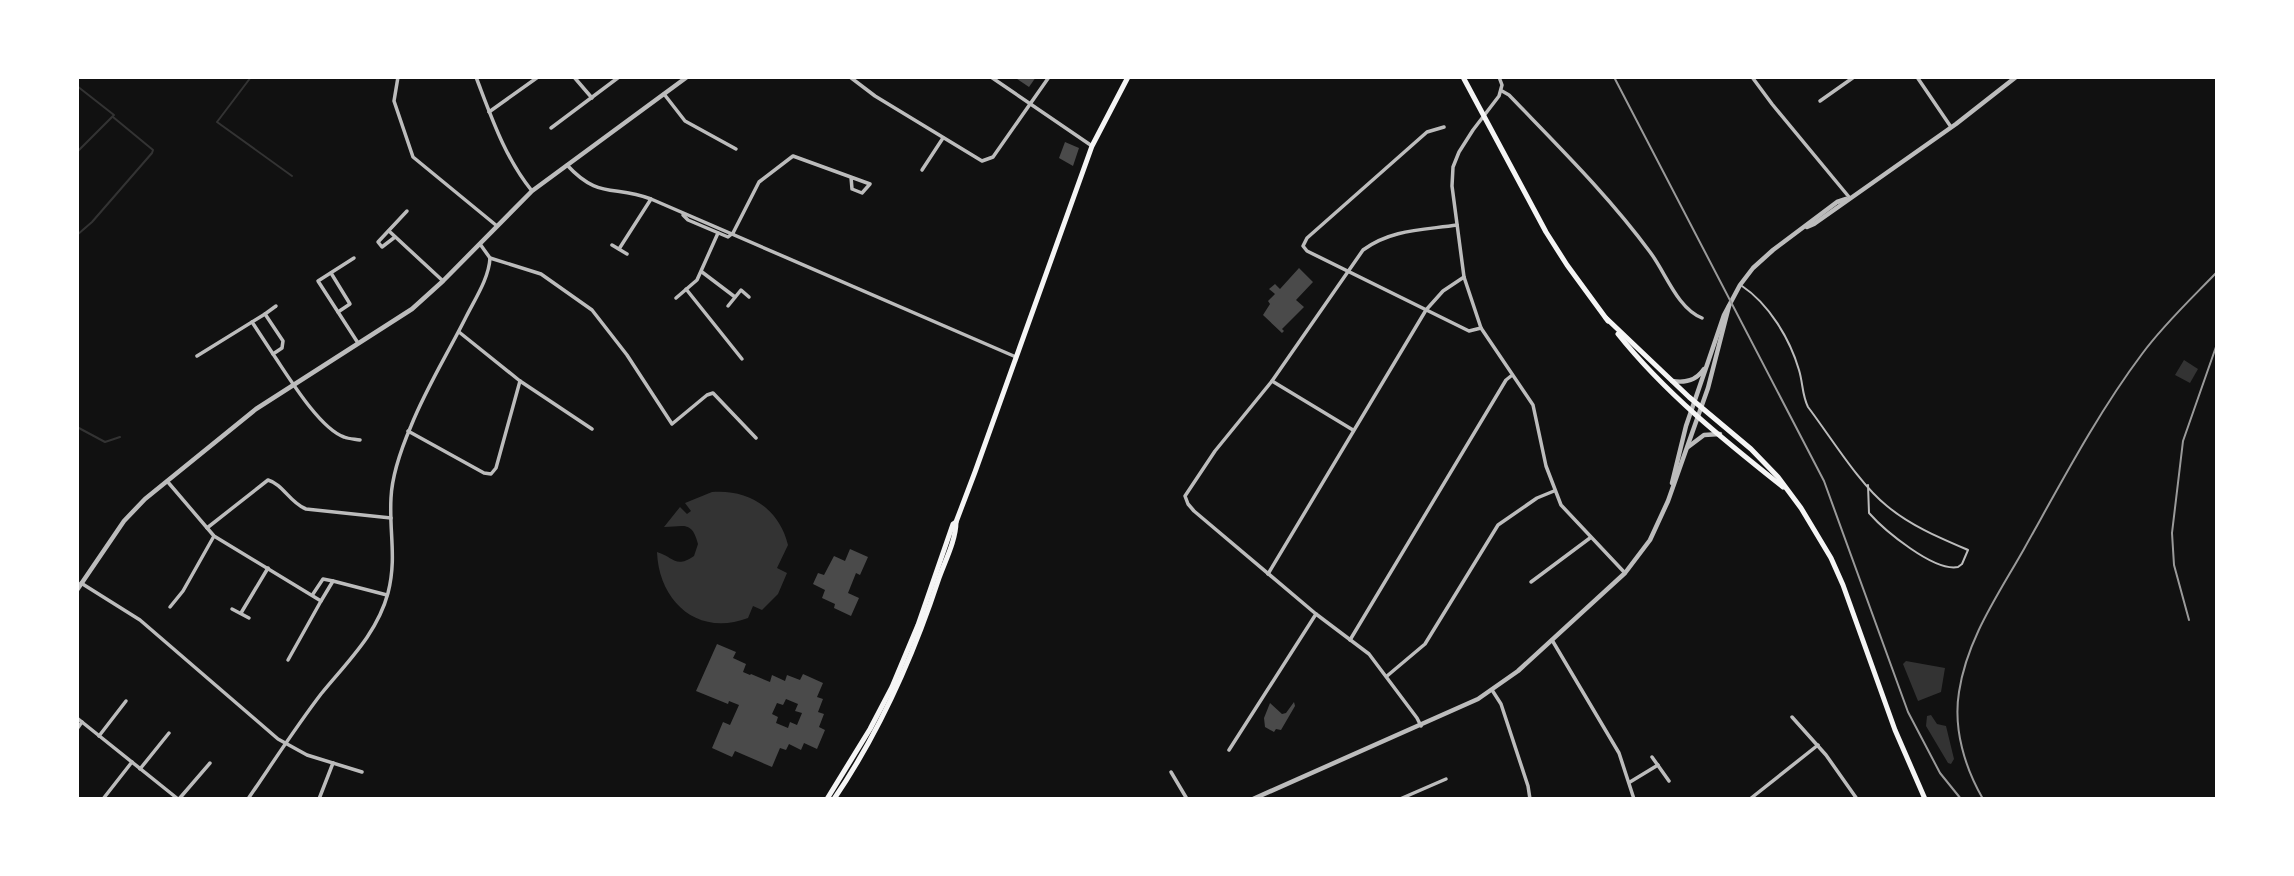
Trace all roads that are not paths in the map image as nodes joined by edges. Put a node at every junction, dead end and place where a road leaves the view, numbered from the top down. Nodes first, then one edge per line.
1 (398, 77) edge
2 (476, 77) edge
3 (538, 77) edge
4 (574, 77) edge
5 (620, 77) edge
6 (687, 77) edge
7 (850, 77) edge
8 (991, 77) edge
9 (1049, 77) edge
10 (1128, 77) edge
11 (1463, 77) edge
12 (1499, 77) edge
13 (1752, 77) edge
14 (1854, 77) edge
15 (1917, 77) edge
16 (2016, 77) edge
17 (1501, 91) junction
18 (664, 94) junction
19 (592, 98) junction
20 (1820, 101) dead end
21 (1031, 105) junction
22 (489, 112) junction
23 (1951, 127) junction
24 (551, 128) dead end
25 (1444, 128) dead end
26 (943, 138) junction
27 (1091, 146) junction
28 (736, 149) dead end
29 (567, 164) junction
30 (922, 170) dead end
31 (850, 177) junction
32 (532, 191) junction
33 (1848, 198) junction
34 (651, 199) junction
35 (407, 211) dead end
36 (680, 212) junction
37 (1457, 225) junction
38 (497, 226) junction
39 (389, 231) junction
40 (718, 233) junction
41 (733, 233) junction
42 (395, 237) junction
43 (479, 244) junction
44 (612, 244) dead end
45 (619, 249) junction
46 (627, 254) dead end
47 (354, 258) dead end
48 (489, 258) junction
49 (1347, 271) junction
50 (702, 272) junction
51 (331, 273) junction
52 (1464, 277) junction
53 (443, 281) junction
54 (1740, 285) junction
55 (686, 289) junction
56 (749, 296) dead end
57 (676, 298) dead end
58 (735, 298) junction
59 (276, 306) dead end
60 (728, 306) dead end
61 (1729, 306) junction
62 (1426, 310) junction
63 (338, 312) junction
64 (265, 313) junction
65 (1702, 317) dead end
66 (1606, 318) junction
67 (252, 322) junction
68 (1481, 328) junction
69 (459, 332) junction
70 (358, 344) junction
71 (273, 354) junction
72 (197, 356) dead end
73 (1016, 357) junction
74 (742, 359) dead end
75 (1708, 362) junction
76 (1512, 376) junction
77 (520, 381) junction
78 (1272, 381) junction
79 (1672, 381) junction
80 (293, 385) junction
81 (1695, 401) junction
82 (1701, 407) junction
83 (1692, 410) junction
84 (1699, 415) junction
85 (592, 429) dead end
86 (1353, 430) junction
87 (408, 431) junction
88 (1720, 434) junction
89 (756, 438) dead end
90 (360, 440) dead end
91 (1687, 448) junction
92 (167, 481) junction
93 (1868, 485) junction
94 (1554, 491) junction
95 (1788, 491) junction
96 (1668, 501) junction
97 (391, 518) junction
98 (956, 522) junction
99 (207, 528) junction
100 (214, 537) junction
101 (1590, 538) junction
102 (268, 568) junction
103 (1625, 573) junction
104 (1268, 574) junction
105 (333, 581) junction
106 (1531, 582) dead end
107 (81, 583) junction
108 (77, 590) edge
109 (313, 594) junction
110 (387, 595) junction
111 (321, 601) junction
112 (170, 607) dead end
113 (232, 609) dead end
114 (241, 613) junction
115 (1316, 614) junction
116 (249, 618) dead end
117 (1350, 640) junction
118 (1552, 640) junction
119 (288, 660) dead end
120 (1387, 676) junction
121 (1492, 690) junction
122 (126, 701) dead end
123 (1792, 717) dead end
124 (77, 718) edge
125 (82, 722) junction
126 (1421, 726) junction
127 (77, 729) edge
128 (169, 733) dead end
129 (99, 736) junction
130 (286, 744) junction
131 (1818, 746) junction
132 (1229, 750) dead end
133 (1652, 757) dead end
134 (132, 762) junction
135 (210, 763) dead end
136 (333, 763) junction
137 (1658, 765) junction
138 (140, 769) junction
139 (362, 772) dead end
140 (1171, 772) dead end
141 (1446, 779) dead end
142 (1669, 781) dead end
143 (1629, 782) junction
144 (103, 799) edge
145 (179, 799) edge
146 (248, 799) edge
147 (319, 799) edge
148 (827, 799) edge
149 (834, 799) edge
150 (1187, 799) edge
151 (1253, 799) edge
152 (1400, 799) edge
153 (1530, 799) edge
154 (1633, 799) edge
155 (1750, 799) edge
156 (1857, 799) edge
157 (1925, 799) edge

1 - 38 street
2 - 22 street
3 - 22 street
4 - 19 street
5 - 19 street
6 - 18 street
7 - 26 street
8 - 21 street
9 - 21 street
10 - 27 main road
11 - 66 main road
12 - 17 street
13 - 33 street
14 - 20 street
15 - 23 street
16 - 23 street
17 - 37 street
17 - 65 street
18 - 28 street
18 - 29 street
19 - 24 street
21 - 26 street
21 - 27 street
22 - 32 street
23 - 33 street
25 - 49 street
26 - 30 street
27 - 73 main road
29 - 32 street
29 - 34 street
31 - 31 street
31 - 41 street
32 - 38 street
33 - 54 street
34 - 36 street
34 - 45 street
35 - 39 street
36 - 40 street
36 - 41 street
37 - 49 street
37 - 52 street
38 - 43 street
39 - 42 street
39 - 42 street
40 - 41 street
40 - 50 street
41 - 73 street
42 - 53 street
43 - 48 street
43 - 53 street
44 - 45 street
45 - 46 street
47 - 51 street
48 - 69 street
48 - 89 street
49 - 62 street
49 - 78 street
50 - 55 street
50 - 58 street
51 - 63 street
51 - 63 street
52 - 62 street
52 - 68 street
53 - 70 street
54 - 61 street
54 - 93 lane
55 - 57 street
55 - 74 street
56 - 58 street
58 - 60 street
59 - 64 street
61 - 75 street
61 - 82 street
62 - 68 street
62 - 86 street
63 - 70 street
64 - 67 street
64 - 71 street
66 - 79 main road
66 - 83 main road
67 - 71 street
67 - 72 street
68 - 76 street
69 - 77 street
69 - 87 street
70 - 80 street
71 - 80 street
73 - 98 main road
75 - 79 street
75 - 81 street
76 - 94 street
76 - 117 street
77 - 85 street
77 - 87 street
78 - 86 street
78 - 104 street
79 - 81 main road
80 - 90 street
80 - 92 street
81 - 82 main road
81 - 83 street
82 - 84 street
82 - 95 main road
83 - 84 main road
83 - 96 street
84 - 88 main road
84 - 91 street
86 - 104 street
87 - 97 street
88 - 91 street
88 - 95 main road
91 - 96 street
92 - 99 street
92 - 107 street
93 - 93 lane
94 - 101 street
94 - 120 street
95 - 157 main road
96 - 103 street
97 - 99 street
97 - 110 street
98 - 148 main road
98 - 149 main road
99 - 100 street
100 - 102 street
100 - 112 street
101 - 103 street
101 - 106 street
102 - 109 street
102 - 114 street
103 - 118 street
104 - 115 street
105 - 109 street
105 - 110 street
105 - 111 street
107 - 108 street
107 - 130 street
109 - 111 street
110 - 130 street
111 - 119 street
113 - 114 street
114 - 116 street
115 - 117 street
115 - 132 street
117 - 120 street
118 - 121 street
118 - 143 street
120 - 126 street
121 - 126 street
121 - 153 street
122 - 129 street
123 - 131 street
124 - 125 street
125 - 127 street
125 - 129 street
126 - 151 street
128 - 138 street
129 - 134 street
130 - 136 street
130 - 146 street
131 - 155 street
131 - 156 street
133 - 137 street
134 - 138 street
134 - 144 street
135 - 145 street
136 - 139 street
136 - 147 street
137 - 142 street
137 - 143 street
138 - 145 street
140 - 150 street
141 - 152 street
143 - 154 street

